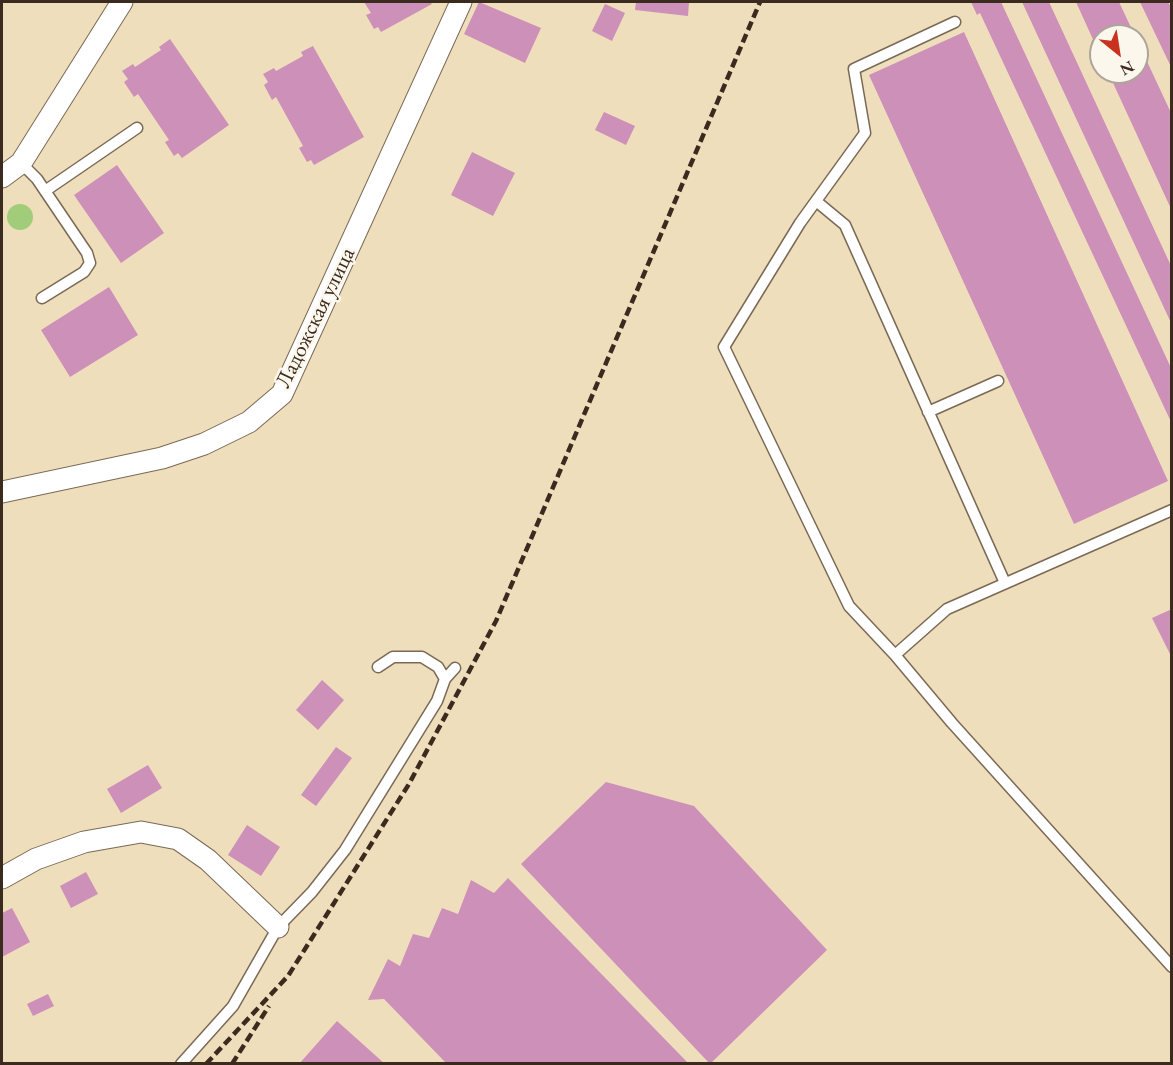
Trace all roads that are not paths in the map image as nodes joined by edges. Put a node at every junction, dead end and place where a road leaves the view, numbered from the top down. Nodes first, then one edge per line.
1 (122, 2) edge
2 (461, 2) edge
3 (955, 22) dead end
4 (137, 128) dead end
5 (9, 172) edge
6 (45, 191) junction
7 (816, 201) junction
8 (42, 298) dead end
9 (998, 381) dead end
10 (928, 412) junction
11 (2, 492) edge
12 (1172, 510) edge
13 (1005, 584) junction
14 (895, 655) junction
15 (378, 667) dead end
16 (454, 668) dead end
17 (445, 679) junction
18 (2, 878) edge
19 (278, 927) junction
20 (1172, 967) edge
21 (181, 1064) edge

1 - 5 street
2 - 11 street, Ладожская улица
3 - 7 lane
4 - 6 lane
5 - 6 lane
6 - 8 lane
7 - 10 lane
7 - 14 lane
9 - 10 lane
10 - 13 lane
12 - 13 lane
13 - 14 lane
14 - 20 lane
15 - 17 lane
16 - 17 lane
17 - 19 lane
18 - 19 street
19 - 21 lane

